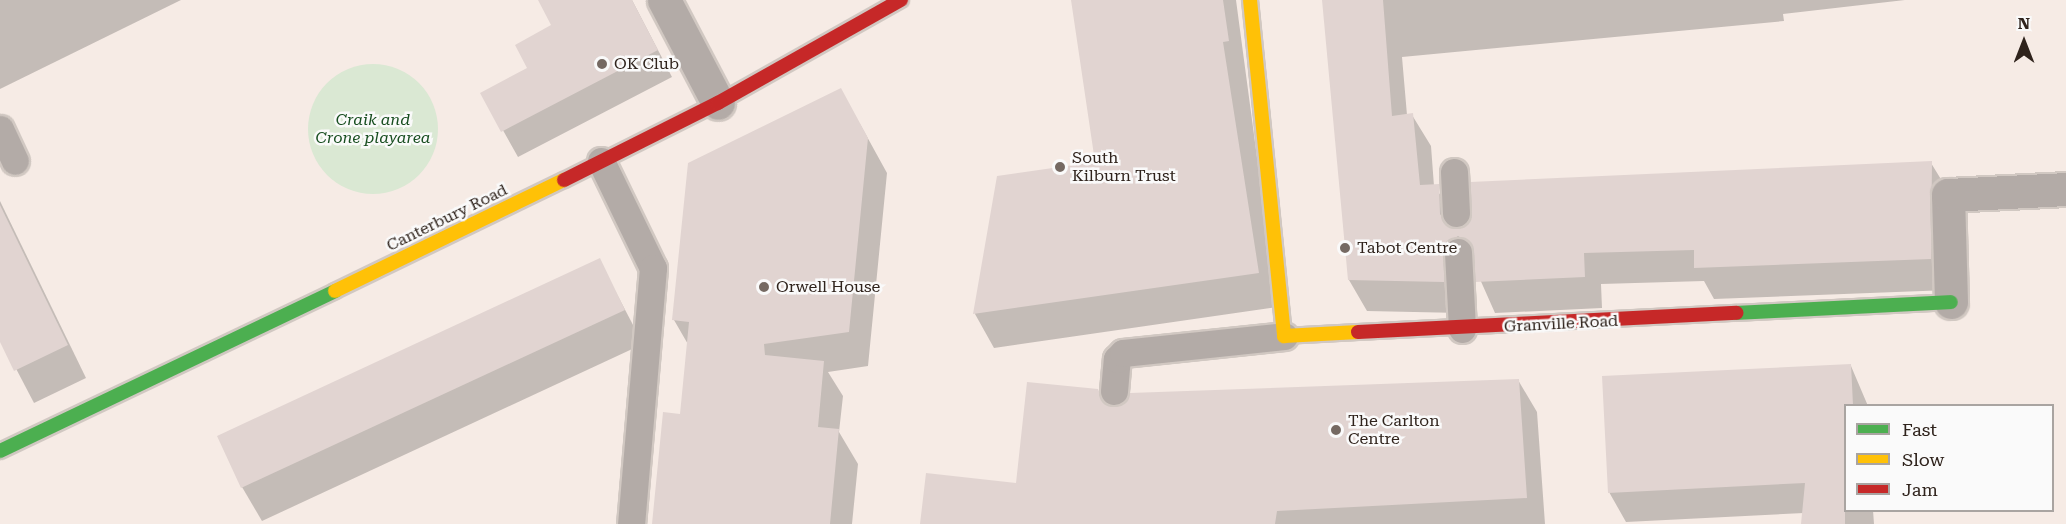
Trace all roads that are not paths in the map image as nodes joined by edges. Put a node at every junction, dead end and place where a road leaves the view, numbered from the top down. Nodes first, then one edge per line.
1 (664, 0) edge
2 (901, 0) edge
3 (1250, 0) edge
4 (718, 103) junction
5 (0, 129) edge
6 (15, 161) dead end
7 (600, 161) junction
8 (1454, 172) dead end
9 (2066, 189) edge
10 (1456, 213) dead end
11 (1458, 252) dead end
12 (1951, 302) joint
13 (1462, 329) junction
14 (1284, 336) junction
15 (1114, 391) dead end
16 (0, 451) edge
17 (631, 524) edge

1 - 4 street
2 - 4 street, Canterbury Road
3 - 14 street
4 - 7 street, Canterbury Road
5 - 6 lane
7 - 16 street, Canterbury Road
7 - 17 lane
8 - 10 lane
9 - 12 street, Granville Road
11 - 13 lane
12 - 13 street, Granville Road
13 - 14 street, Granville Road
14 - 15 lane

